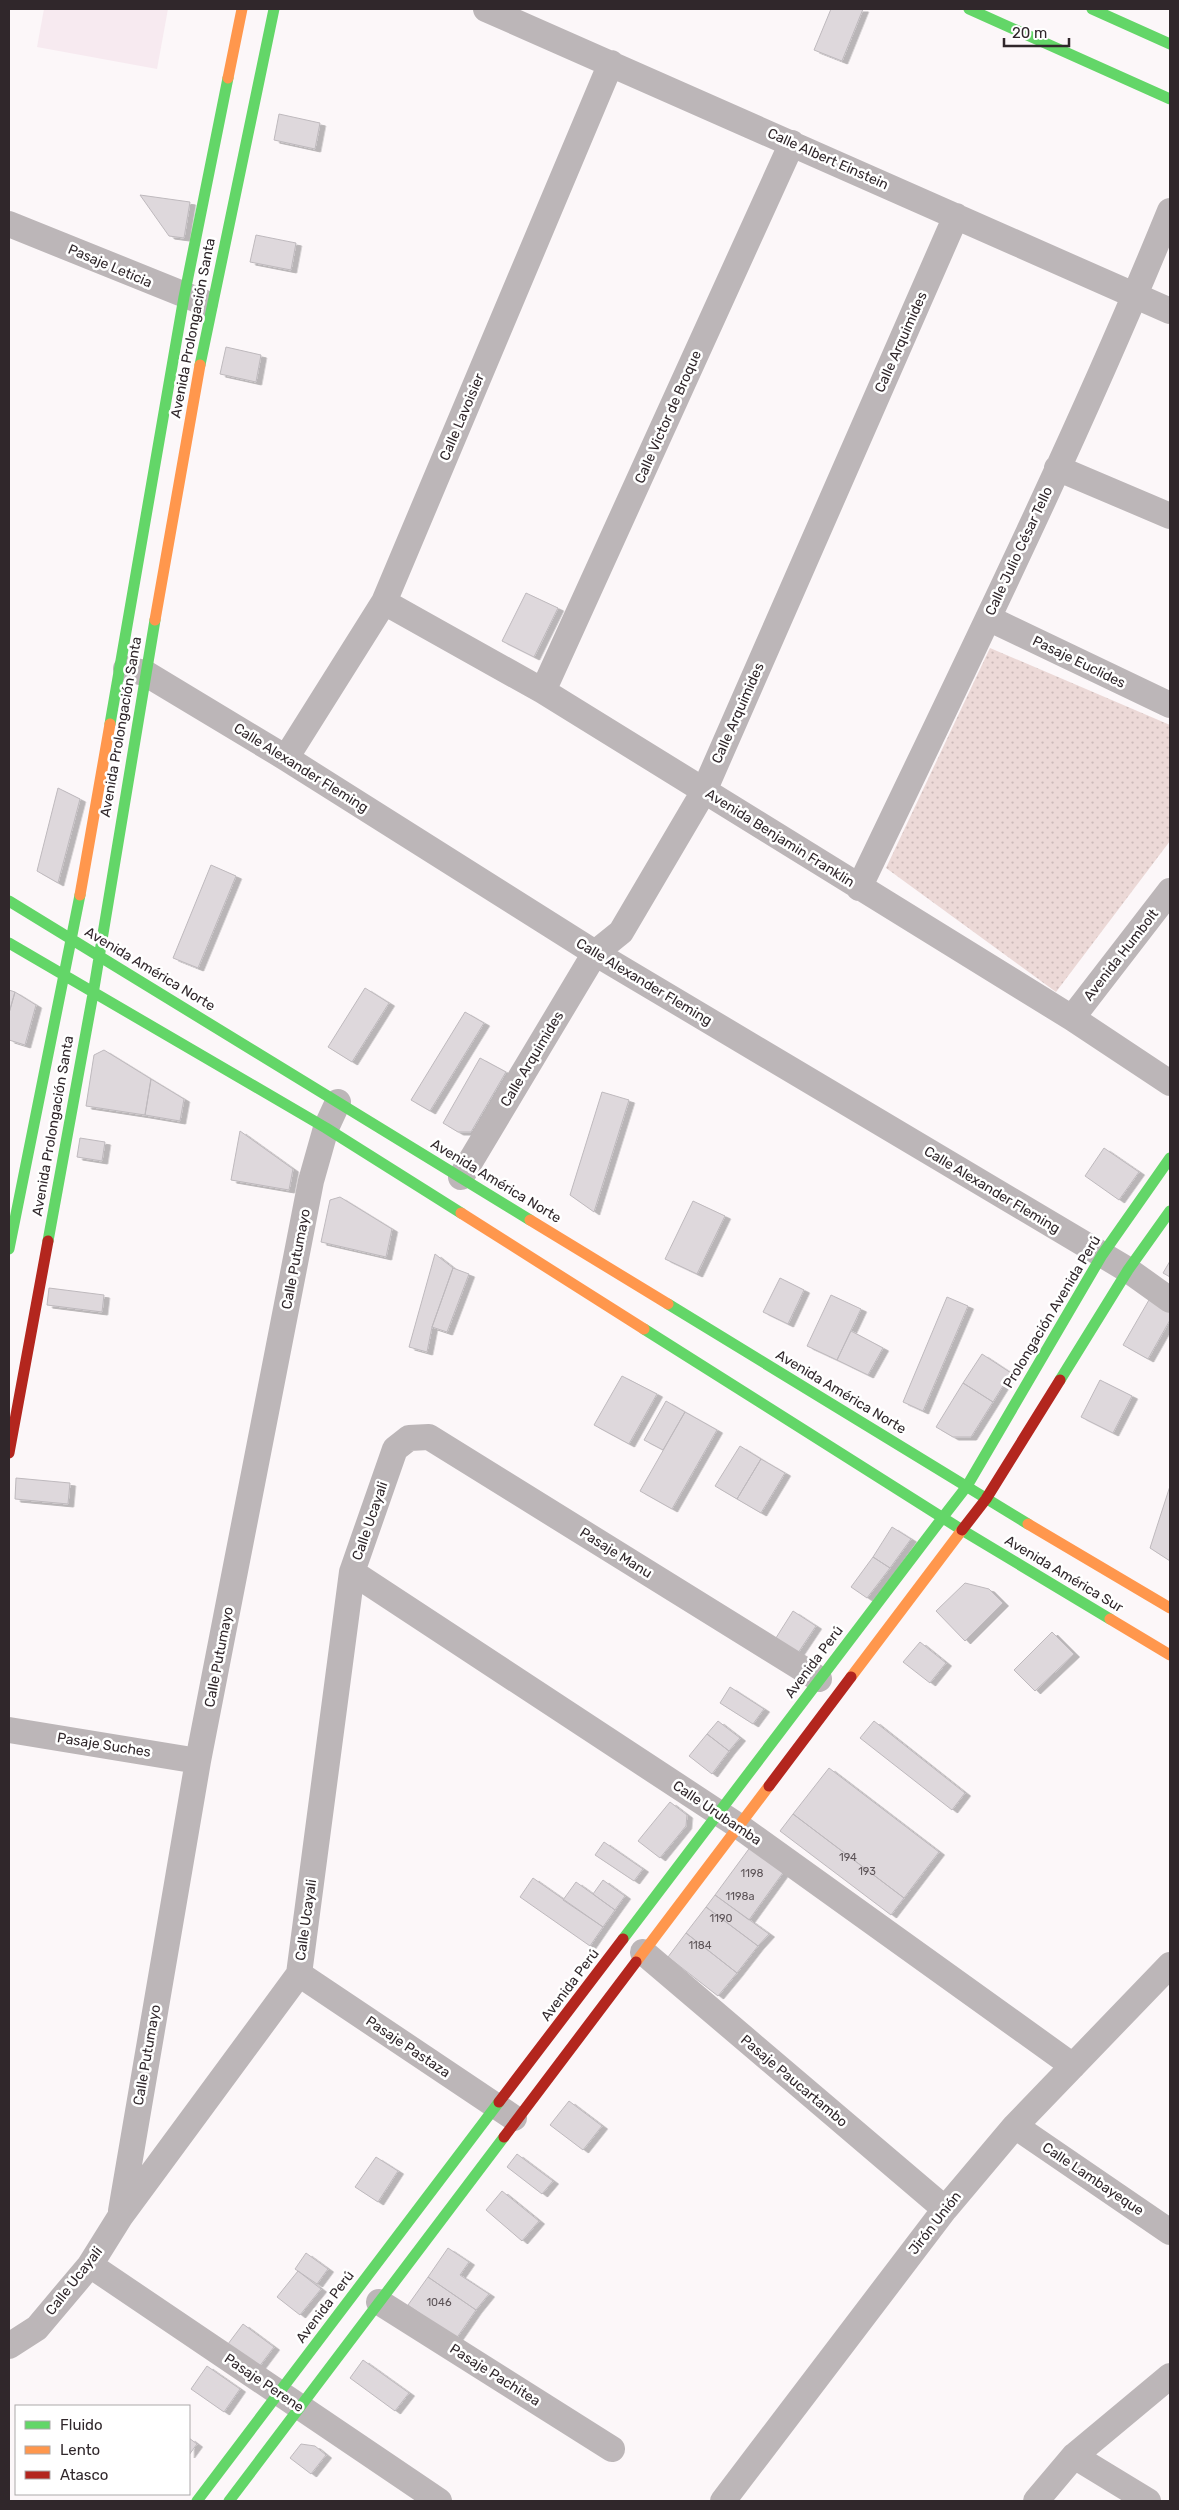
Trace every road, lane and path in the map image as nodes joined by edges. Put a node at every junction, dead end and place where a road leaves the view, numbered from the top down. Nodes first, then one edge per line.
1 (242, 9) edge
2 (274, 9) edge
3 (486, 9) edge
4 (969, 9) edge
5 (1092, 9) edge
6 (1170, 44) edge
7 (612, 63) junction
8 (1170, 99) edge
9 (792, 143) junction
10 (1170, 211) edge
11 (956, 216) junction
12 (9, 224) edge
13 (1135, 296) junction
14 (184, 297) junction
15 (211, 305) junction
16 (1170, 311) edge
17 (1057, 468) junction
18 (1170, 516) edge
19 (384, 602) junction
20 (143, 609) junction
21 (988, 618) junction
22 (118, 667) junction
23 (145, 673) junction
24 (543, 691) junction
25 (1170, 705) edge
26 (286, 758) junction
27 (704, 791) junction
28 (859, 888) junction
29 (1170, 891) edge
30 (9, 901) edge
31 (72, 939) junction
32 (9, 943) edge
33 (595, 953) junction
34 (98, 955) junction
35 (64, 976) junction
36 (93, 994) junction
37 (1072, 1018) junction
38 (1170, 1083) edge
39 (338, 1102) junction
40 (326, 1128) junction
41 (1170, 1158) edge
42 (460, 1177) junction
43 (1170, 1211) edge
44 (9, 1249) edge
45 (1102, 1255) junction
46 (1128, 1270) junction
47 (1170, 1300) edge
48 (409, 1438) joint
49 (9, 1453) edge
50 (966, 1486) junction
51 (986, 1499) junction
52 (943, 1517) junction
53 (962, 1530) junction
54 (352, 1572) junction
55 (1170, 1608) edge
56 (1170, 1655) edge
57 (819, 1679) junction
58 (9, 1730) edge
59 (198, 1760) junction
60 (729, 1820) junction
61 (643, 1952) junction
62 (1170, 1965) edge
63 (299, 1974) junction
64 (1073, 2066) junction
65 (506, 2113) junction
66 (1015, 2126) junction
67 (945, 2209) junction
68 (120, 2217) junction
69 (1170, 2232) edge
70 (90, 2265) junction
71 (379, 2302) junction
72 (9, 2346) edge
73 (1170, 2376) edge
74 (290, 2400) junction
75 (612, 2449) dead end
76 (1074, 2456) junction
77 (197, 2501) edge
78 (229, 2501) edge
79 (438, 2501) edge
80 (722, 2501) edge
81 (1036, 2501) edge
82 (1148, 2501) edge

1 - 14 main road, Avenida Prolongación Santa
2 - 15 main road, Avenida Prolongación Santa
3 - 7 street, Calle Albert Einstein
4 - 8 main road
5 - 6 main road
7 - 9 street, Calle Albert Einstein
7 - 19 street, Calle Lavoisier
9 - 11 street, Calle Albert Einstein
9 - 24 street, Calle Victor de Broque
10 - 13 street, Calle Julio César Tello
11 - 13 street, Calle Albert Einstein
11 - 27 street, Calle Arquimides
12 - 14 street, Pasaje Leticia
13 - 16 street, Calle Albert Einstein
13 - 17 street, Calle Julio César Tello
14 - 15 street, Pasaje Leticia
14 - 20 main road, Avenida Prolongación Santa
15 - 20 main road, Avenida Prolongación Santa
17 - 18 street
17 - 21 street, Calle Julio César Tello
19 - 24 street, Avenida Benjamin Franklin
19 - 26 street, Calle Lavoisier
20 - 22 main road, Avenida Prolongación Santa
20 - 23 main road, Avenida Prolongación Santa
21 - 25 street, Pasaje Euclides
21 - 28 street, Calle Julio César Tello
22 - 23 street, Calle Alexander Fleming
22 - 31 main road, Avenida Prolongación Santa
23 - 26 street, Calle Alexander Fleming
23 - 34 main road, Avenida Prolongación Santa
24 - 27 street, Avenida Benjamin Franklin
26 - 33 street, Calle Alexander Fleming
27 - 28 street, Avenida Benjamin Franklin
27 - 33 street, Calle Arquimides
28 - 37 street, Avenida Benjamin Franklin
29 - 37 street, Avenida Humbolt
30 - 31 main road, Avenida América Norte
31 - 34 main road, Avenida América Norte
31 - 35 main road, Avenida Prolongación Santa
32 - 35 main road
33 - 42 street, Calle Arquimides
33 - 45 street, Calle Alexander Fleming
34 - 36 main road, Avenida Prolongación Santa
34 - 39 main road, Avenida América Norte
35 - 36 main road
35 - 44 main road, Avenida Prolongación Santa
36 - 40 main road
36 - 49 main road, Avenida Prolongación Santa
37 - 38 street, Avenida Benjamin Franklin
39 - 40 street, Calle Putumayo
39 - 42 main road, Avenida América Norte
40 - 52 main road
40 - 59 street, Calle Putumayo
41 - 45 main road, Prolongación Avenida Perú
42 - 50 main road, Avenida América Norte
43 - 46 main road
45 - 46 street, Calle Alexander Fleming
45 - 50 main road, Prolongación Avenida Perú
46 - 47 street, Calle Alexander Fleming
46 - 51 main road
48 - 54 street, Calle Ucayali
48 - 57 street, Pasaje Manu
50 - 51 main road, Avenida América Sur
50 - 52 main road, Avenida Perú
51 - 53 main road, Avenida Perú
51 - 55 main road, Avenida América Sur
52 - 53 main road, Avenida América Sur
52 - 57 main road, Avenida Perú
53 - 56 main road, Avenida América Sur
53 - 60 main road, Avenida Perú
54 - 60 street, Calle Urubamba
54 - 63 street, Calle Ucayali
57 - 60 main road, Avenida Perú
58 - 59 street, Pasaje Suches
59 - 68 street, Calle Putumayo
60 - 61 main road, Avenida Perú
60 - 64 street, Calle Urubamba
60 - 65 main road, Avenida Perú
61 - 65 main road, Avenida Perú
61 - 67 street, Pasaje Paucartambo
62 - 64 street, Jirón Unión
63 - 65 street, Pasaje Pastaza
63 - 68 street, Calle Ucayali
64 - 66 street, Jirón Unión
65 - 71 main road, Avenida Perú
65 - 74 main road, Avenida Perú
66 - 67 street, Jirón Unión
66 - 69 street, Calle Lambayeque
67 - 80 street, Jirón Unión
68 - 70 street, Calle Ucayali
70 - 72 street, Calle Ucayali
70 - 74 street, Pasaje Perene
71 - 74 main road, Avenida Perú
71 - 75 street, Pasaje Pachitea
73 - 76 street
74 - 77 main road, Avenida Perú
74 - 78 main road, Avenida Perú
74 - 79 street, Pasaje Perene
76 - 81 street
76 - 82 street

